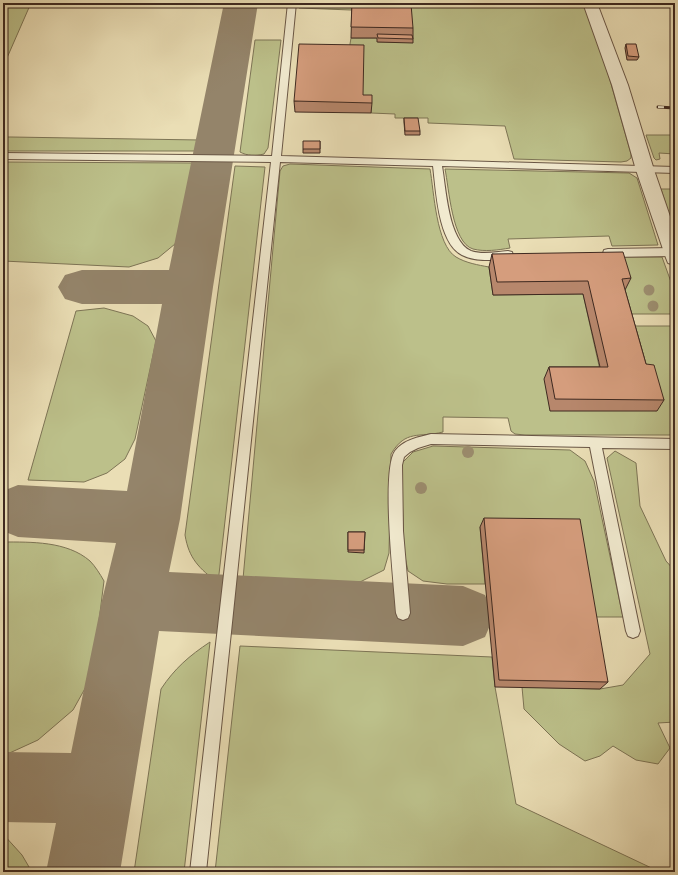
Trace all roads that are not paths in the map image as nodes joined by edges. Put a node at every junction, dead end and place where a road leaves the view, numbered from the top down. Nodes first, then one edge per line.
1 (292, 3) edge
2 (590, 3) edge
3 (3, 156) edge
4 (276, 159) junction
5 (437, 164) junction
6 (645, 170) junction
7 (675, 170) edge
8 (596, 253) edge
9 (520, 255) edge
10 (674, 255) edge
11 (595, 443) junction
12 (675, 444) edge
13 (403, 613) dead end
14 (633, 631) dead end
15 (198, 872) edge

1 - 4 lane
2 - 6 street
3 - 4 lane
4 - 5 lane
4 - 15 lane
5 - 6 lane
5 - 9 lane
6 - 7 lane
6 - 10 street
8 - 10 lane
11 - 12 lane
11 - 13 lane
11 - 14 lane

